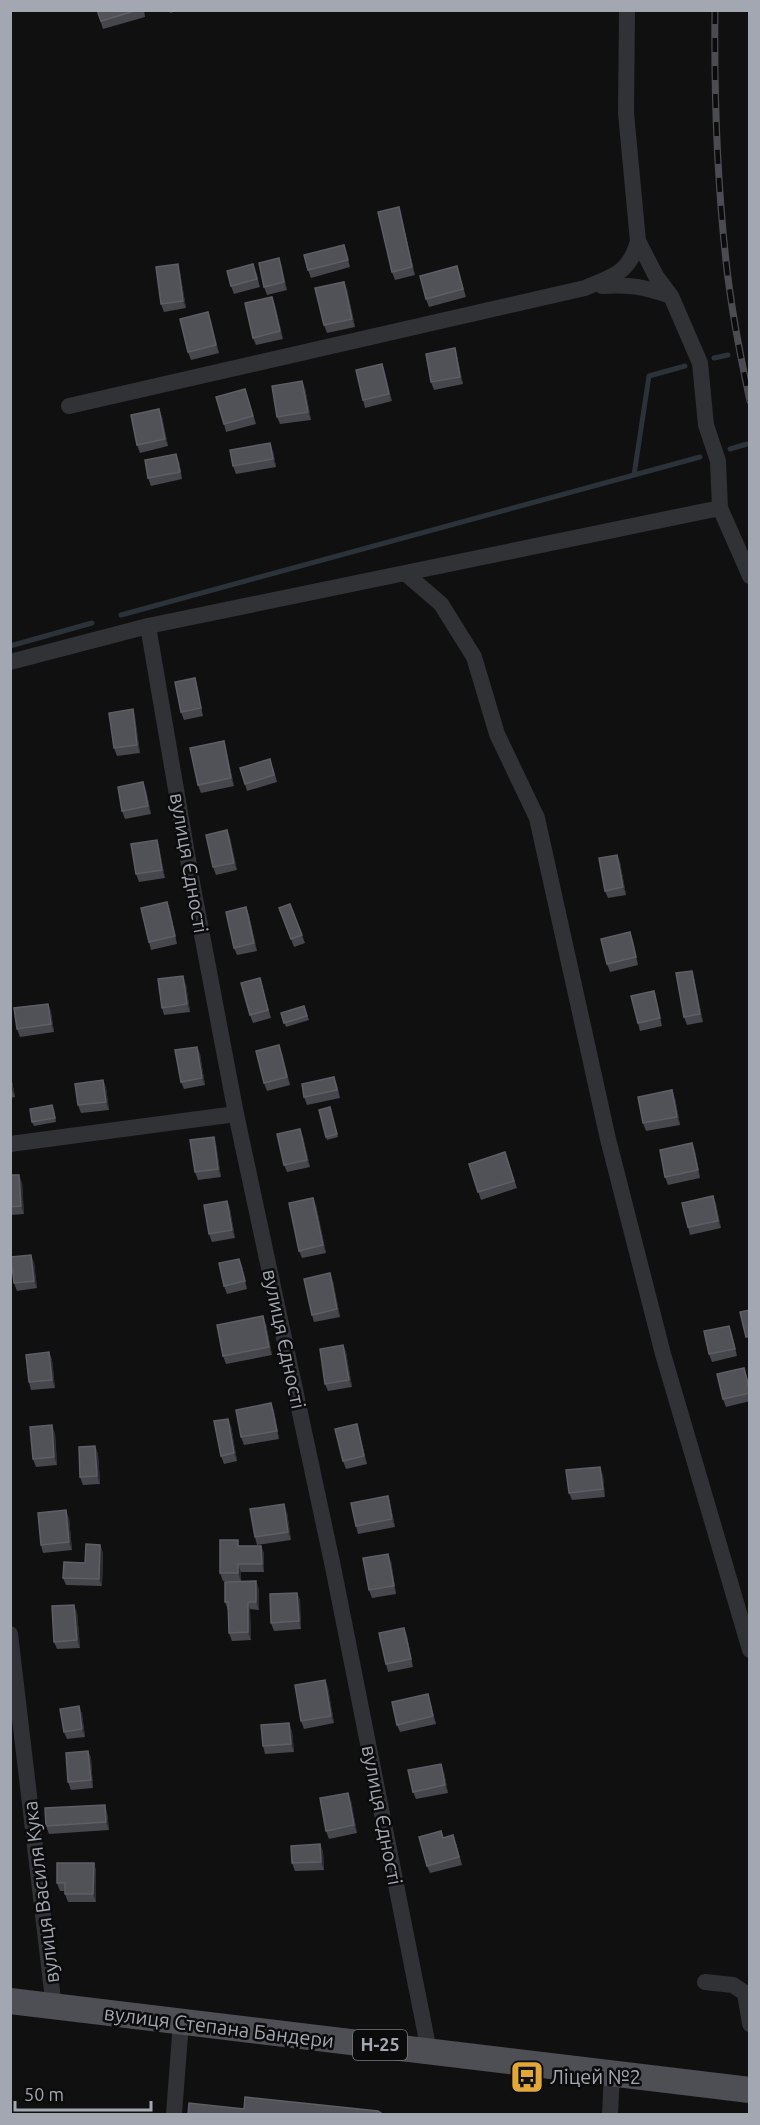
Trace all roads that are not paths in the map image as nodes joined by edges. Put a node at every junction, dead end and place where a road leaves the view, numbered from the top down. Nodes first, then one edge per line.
1 (627, 10) edge
2 (638, 241) junction
3 (585, 288) junction
4 (671, 296) junction
5 (69, 406) dead end
6 (720, 508) junction
7 (405, 573) junction
8 (750, 576) edge
9 (148, 626) junction
10 (10, 662) edge
11 (236, 1114) junction
12 (10, 1144) edge
13 (10, 1634) edge
14 (750, 1650) edge
15 (705, 1982) dead end
16 (10, 2001) edge
17 (54, 2008) junction
18 (181, 2022) junction
19 (750, 2024) edge
20 (429, 2051) junction
21 (612, 2073) junction
22 (750, 2090) edge
23 (174, 2115) edge
24 (610, 2115) edge

1 - 2 street
2 - 3 street
2 - 4 street
3 - 4 street
3 - 5 street
4 - 6 street
6 - 7 street
6 - 8 street
7 - 9 street
7 - 14 street
9 - 10 street
9 - 11 street, вулиця Єдності
11 - 12 street
11 - 20 street, вулиця Єдності
13 - 17 street, вулиця Василя Кука
15 - 19 street
16 - 17 main road, вулиця Степана Бандери / Н-25
17 - 18 main road, вулиця Степана Бандери / Н-25
18 - 20 main road, вулиця Степана Бандери / Н-25
18 - 23 street
20 - 21 main road, вулиця Степана Бандери / Н-25
21 - 22 main road, вулиця Степана Бандери / Н-25
21 - 24 street

